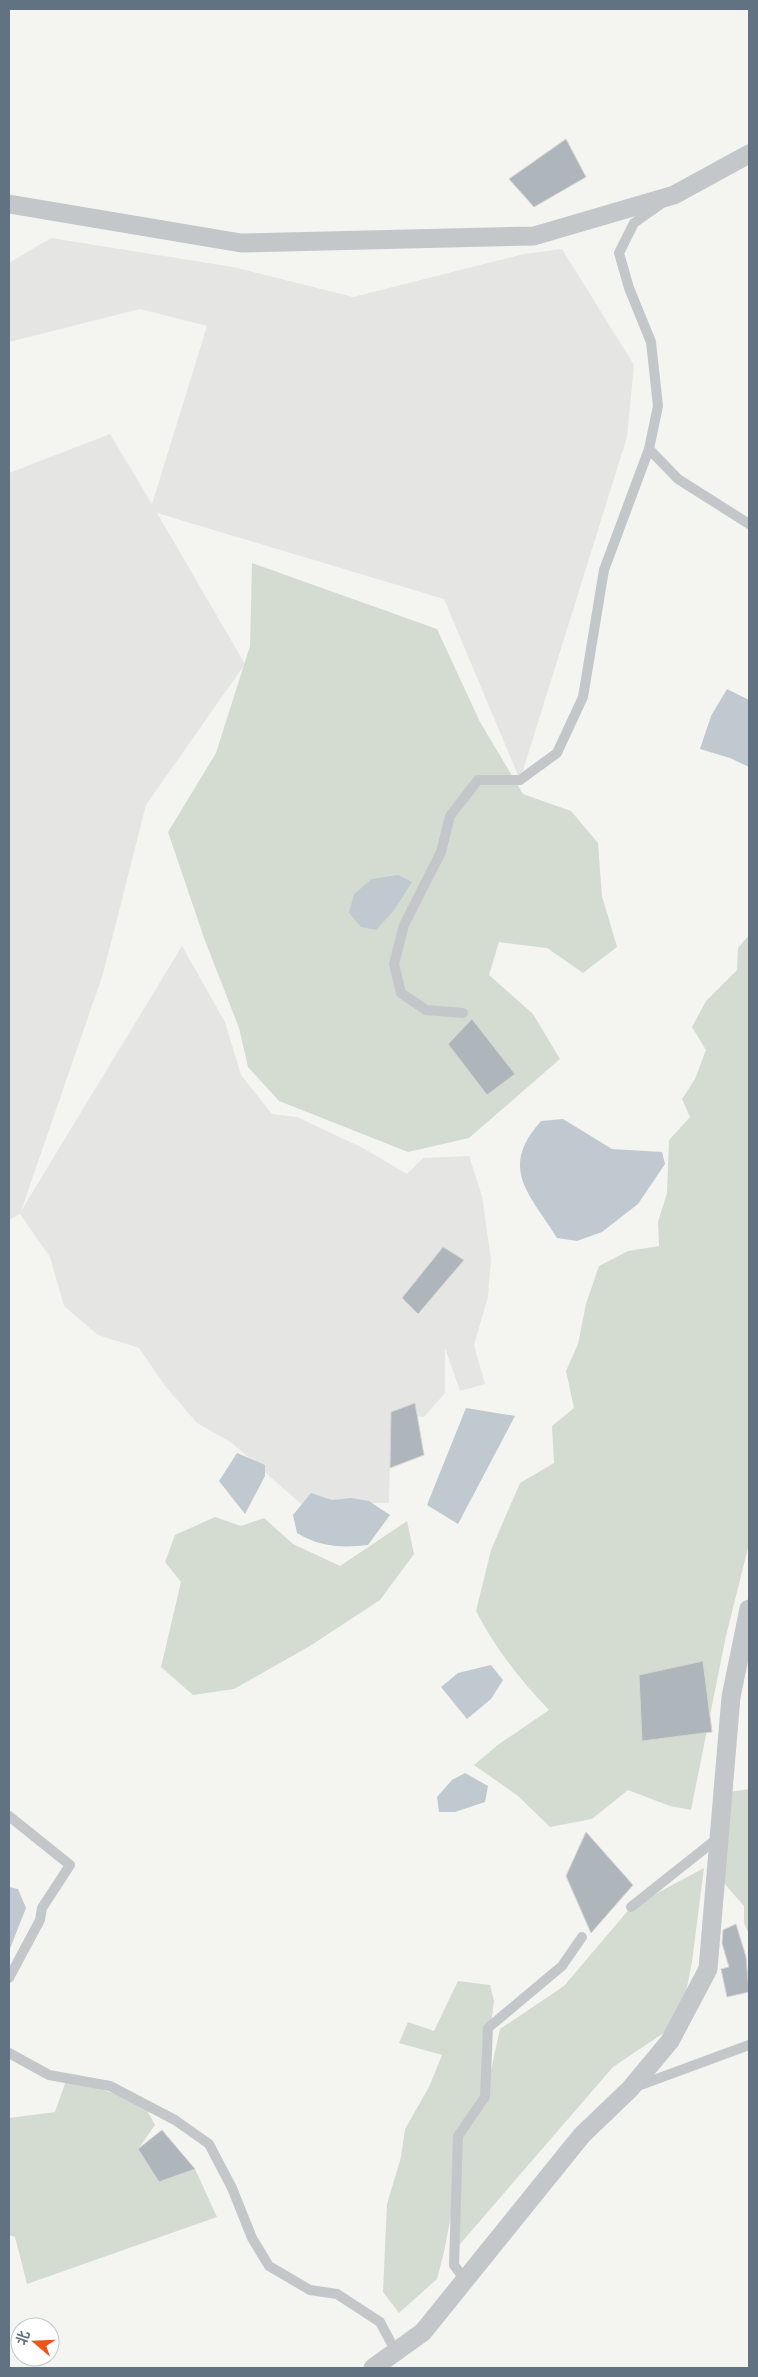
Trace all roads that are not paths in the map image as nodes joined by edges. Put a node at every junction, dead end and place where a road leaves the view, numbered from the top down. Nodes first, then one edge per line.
1 (749, 154) edge
2 (674, 195) junction
3 (9, 204) edge
4 (649, 449) junction
5 (749, 524) edge
6 (463, 1013) dead end
7 (749, 1609) edge
8 (743, 1664) edge
9 (9, 1816) edge
10 (720, 1836) junction
11 (631, 1907) dead end
12 (582, 1937) dead end
13 (9, 1978) edge
14 (749, 2045) edge
15 (9, 2053) edge
16 (630, 2089) junction
17 (465, 2280) junction
18 (396, 2352) junction
19 (373, 2368) edge

1 - 2 street
2 - 3 street
2 - 4 lane
4 - 5 lane
4 - 6 lane
7 - 8 street
8 - 10 street
9 - 13 lane
10 - 11 lane
10 - 16 street
12 - 17 lane
14 - 16 lane
15 - 18 lane
16 - 17 street
17 - 18 street
18 - 19 street

